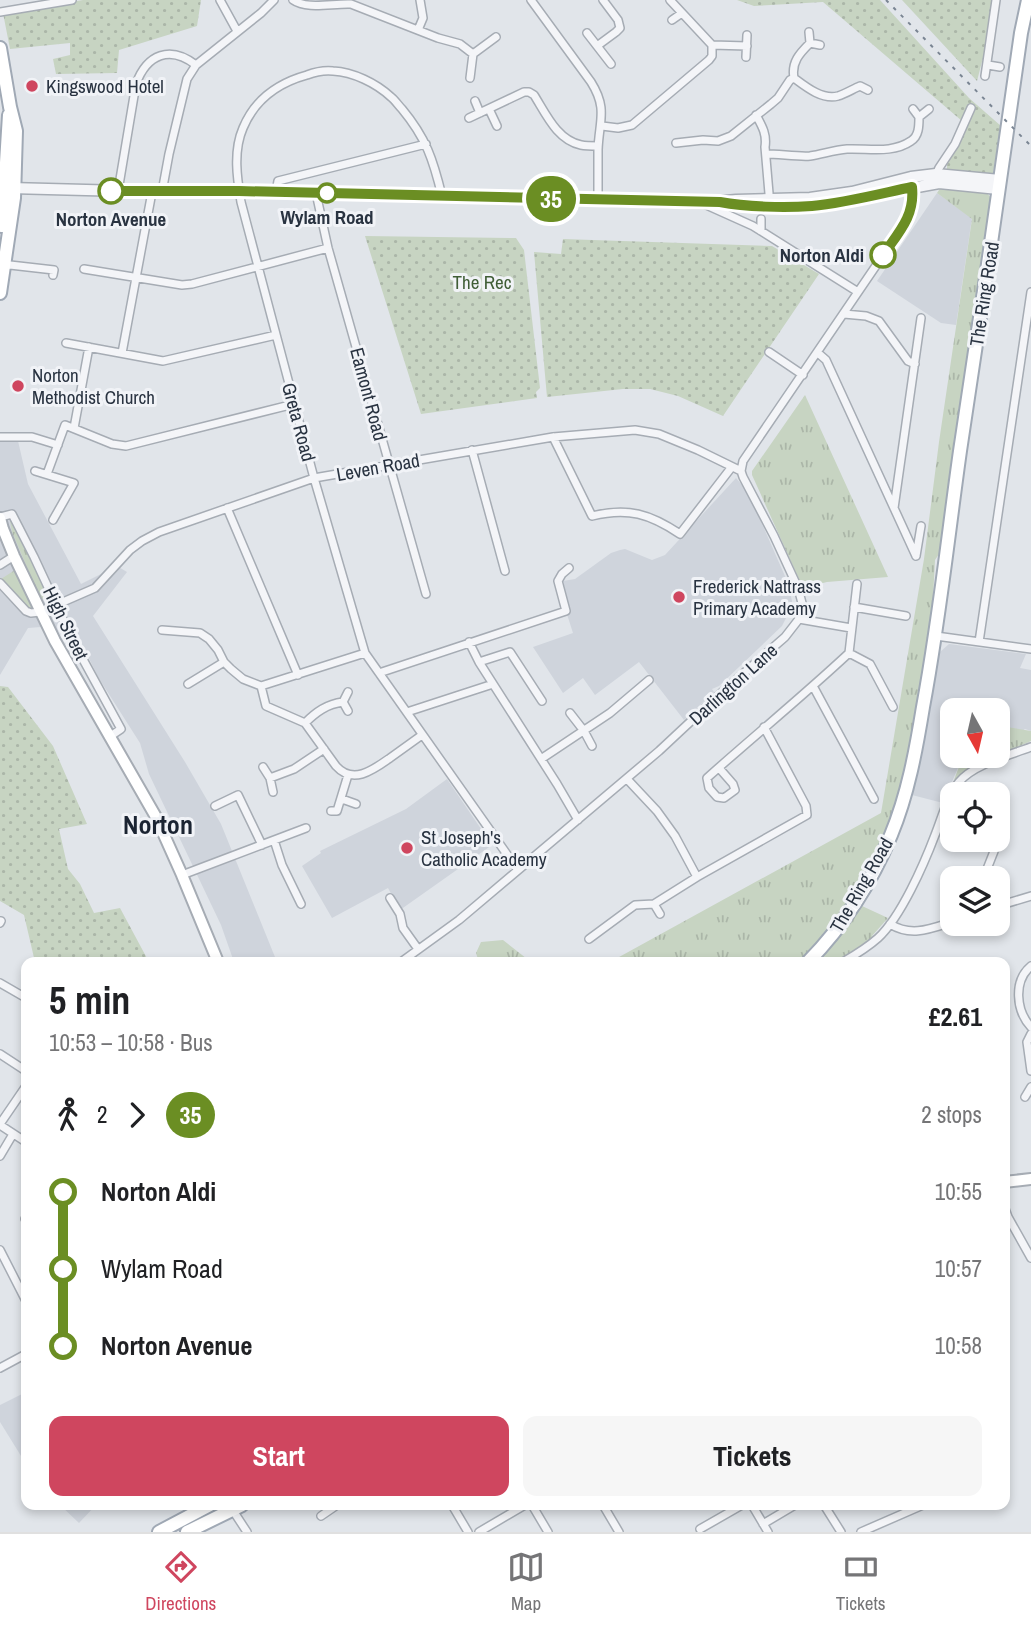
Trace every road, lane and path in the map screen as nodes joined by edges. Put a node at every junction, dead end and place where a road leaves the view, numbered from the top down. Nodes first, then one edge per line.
1 (72, 0) edge
2 (220, 0) edge
3 (274, 0) edge
4 (293, 0) edge
5 (420, 0) edge
6 (545, 0) edge
7 (603, 0) edge
8 (670, 0) edge
9 (996, 0) edge
10 (1028, 0) edge
11 (61, 1) edge
12 (351, 2) edge
13 (533, 3) edge
14 (0, 12) edge
15 (682, 13) junction
16 (672, 20) dead end
17 (418, 30) junction
18 (237, 31) junction
19 (809, 32) dead end
20 (587, 33) dead end
21 (747, 35) dead end
22 (496, 37) dead end
23 (810, 43) junction
24 (712, 45) junction
25 (820, 45) dead end
26 (597, 46) junction
27 (747, 46) junction
28 (0, 49) edge
29 (473, 54) junction
30 (746, 57) dead end
31 (611, 64) dead end
32 (197, 65) junction
33 (988, 65) junction
34 (1000, 67) dead end
35 (858, 76) dead end
36 (985, 76) dead end
37 (470, 78) dead end
38 (794, 78) junction
39 (860, 86) junction
40 (868, 90) dead end
41 (475, 101) dead end
42 (971, 108) dead end
43 (489, 109) junction
44 (913, 109) dead end
45 (929, 109) dead end
46 (480, 113) junction
47 (756, 116) junction
48 (919, 117) junction
49 (469, 118) dead end
50 (497, 126) dead end
51 (602, 126) junction
52 (8, 131) edge
53 (686, 132) dead end
54 (689, 142) junction
55 (426, 144) junction
56 (676, 144) dead end
57 (598, 146) junction
58 (766, 154) junction
59 (937, 178) junction
60 (911, 182) junction
61 (999, 185) junction
62 (10, 188) junction
63 (118, 191) junction
64 (239, 191) junction
65 (157, 192) junction
66 (276, 192) junction
67 (316, 193) junction
68 (442, 196) junction
69 (598, 200) junction
70 (770, 202) junction
71 (704, 203) junction
72 (2, 208) edge
73 (761, 219) dead end
74 (761, 231) junction
75 (0, 242) edge
76 (328, 248) junction
77 (5, 266) junction
78 (258, 266) junction
79 (84, 270) dead end
80 (53, 275) dead end
81 (136, 278) junction
82 (1, 285) edge
83 (858, 292) junction
84 (1031, 292) edge
85 (844, 314) junction
86 (921, 318) dead end
87 (276, 335) junction
88 (1027, 342) edge
89 (66, 343) dead end
90 (89, 347) junction
91 (769, 352) dead end
92 (122, 353) junction
93 (818, 353) junction
94 (915, 364) junction
95 (803, 375) junction
96 (294, 404) junction
97 (74, 428) junction
98 (0, 437) edge
99 (553, 437) junction
100 (58, 445) junction
101 (472, 450) junction
102 (388, 465) junction
103 (732, 468) junction
104 (34, 471) dead end
105 (741, 471) junction
106 (47, 474) junction
107 (314, 478) junction
108 (228, 508) junction
109 (894, 508) junction
110 (53, 520) dead end
111 (1, 523) edge
112 (921, 526) dead end
113 (14, 556) junction
114 (0, 565) edge
115 (569, 568) dead end
116 (505, 571) dead end
117 (0, 583) edge
118 (857, 583) dead end
119 (426, 594) dead end
120 (57, 605) junction
121 (854, 607) junction
122 (40, 612) junction
123 (906, 616) dead end
124 (799, 619) junction
125 (851, 628) junction
126 (162, 629) dead end
127 (174, 630) junction
128 (936, 636) junction
129 (174, 641) dead end
130 (469, 642) junction
131 (979, 642) junction
132 (1031, 649) edge
133 (365, 653) junction
134 (849, 653) junction
135 (224, 662) junction
136 (479, 662) junction
137 (192, 668) dead end
138 (379, 673) junction
139 (298, 675) junction
140 (197, 677) junction
141 (649, 680) dead end
142 (188, 684) dead end
143 (493, 684) junction
144 (261, 686) junction
145 (813, 687) junction
146 (895, 690) dead end
147 (348, 692) dead end
148 (887, 695) junction
149 (542, 701) dead end
150 (343, 702) junction
151 (893, 707) dead end
152 (348, 711) dead end
153 (407, 712) junction
154 (570, 713) dead end
155 (305, 723) junction
156 (764, 727) junction
157 (584, 731) junction
158 (422, 735) junction
159 (109, 737) junction
160 (592, 746) dead end
161 (1031, 747) edge
162 (324, 749) junction
163 (541, 759) junction
164 (263, 767) dead end
165 (719, 768) dead end
166 (348, 775) junction
167 (270, 778) junction
168 (627, 779) junction
169 (881, 788) dead end
170 (273, 792) dead end
171 (342, 799) junction
172 (356, 804) dead end
173 (215, 806) dead end
174 (331, 811) dead end
175 (578, 820) junction
176 (306, 828) dead end
177 (274, 840) junction
178 (262, 845) junction
179 (518, 870) junction
180 (182, 875) junction
181 (697, 877) junction
182 (390, 898) dead end
183 (1030, 899) edge
184 (1010, 903) edge
185 (301, 904) dead end
186 (654, 904) junction
187 (660, 914) dead end
188 (890, 924) junction
189 (940, 926) edge
190 (589, 939) dead end
191 (418, 949) junction
192 (216, 957) edge
193 (408, 957) edge
194 (813, 957) edge
195 (851, 957) edge
196 (1031, 966) edge
197 (0, 983) edge
198 (21, 995) edge
199 (1031, 1027) edge
200 (1031, 1034) edge
201 (0, 1054) edge
202 (21, 1068) edge
203 (1031, 1071) edge
204 (1031, 1087) edge
205 (21, 1094) edge
206 (1025, 1097) dead end
207 (0, 1125) edge
208 (13, 1134) junction
209 (21, 1139) edge
210 (0, 1156) edge
211 (1031, 1179) edge
212 (1010, 1181) edge
213 (1010, 1222) edge
214 (0, 1250) edge
215 (1031, 1258) edge
216 (21, 1282) edge
217 (17, 1284) junction
218 (21, 1292) edge
219 (21, 1357) edge
220 (0, 1368) edge
221 (201, 1510) edge
222 (229, 1510) edge
223 (236, 1510) edge
224 (330, 1510) edge
225 (455, 1510) edge
226 (516, 1510) edge
227 (535, 1510) edge
228 (606, 1510) edge
229 (733, 1510) edge
230 (755, 1510) edge
231 (787, 1510) edge
232 (827, 1510) edge
233 (910, 1510) edge
234 (321, 1516) dead end
235 (763, 1524) junction
236 (700, 1529) dead end
237 (159, 1532) edge
238 (187, 1532) edge
239 (247, 1532) edge
240 (468, 1532) edge
241 (480, 1532) edge
242 (548, 1532) edge
243 (619, 1532) edge
244 (768, 1532) edge
245 (841, 1532) edge
246 (861, 1532) edge

1 - 11 street
2 - 18 street
3 - 18 street
4 - 12 street
5 - 17 street
6 - 13 street
7 - 26 street
8 - 15 street
9 - 33 street
10 - 61 main road, The Ring Road
11 - 14 street
12 - 17 street
13 - 51 street
15 - 16 street
15 - 24 street
17 - 29 street
18 - 32 street
19 - 23 street
20 - 26 street
21 - 27 street
22 - 29 street
23 - 25 street
23 - 38 street
24 - 27 street
24 - 51 street
26 - 31 street
27 - 30 street
28 - 52 main road
29 - 37 street
32 - 63 street
32 - 65 street
33 - 34 street
33 - 36 street
35 - 39 street
38 - 39 street
38 - 47 street
39 - 40 street
41 - 46 street
42 - 59 street
43 - 46 street
43 - 50 street
43 - 57 street
44 - 48 street
45 - 48 street
46 - 49 street
47 - 54 street
47 - 58 street
48 - 58 street
51 - 57 street
52 - 62 main road
53 - 54 street
54 - 56 street
55 - 64 street, Greta Road
55 - 66 street
55 - 68 street, Greta Road
57 - 69 street
58 - 70 street
59 - 60 street
59 - 61 street
60 - 70 street
60 - 83 street
61 - 128 main road, The Ring Road
62 - 63 street
62 - 72 main road
62 - 77 main road
63 - 65 street
64 - 65 street
64 - 66 street
64 - 78 street, Greta Road
65 - 81 street
66 - 67 street
67 - 68 street
67 - 76 street, Eamont Road
68 - 69 street
69 - 71 street
70 - 71 street
71 - 74 street
72 - 75 main road
73 - 74 street
74 - 83 street
76 - 78 street
76 - 102 street, Eamont Road
77 - 80 street
77 - 82 main road
78 - 81 street
78 - 87 street, Greta Road
79 - 81 street
81 - 92 street
83 - 85 street
84 - 88 street
85 - 93 street
85 - 94 street
86 - 94 street
87 - 92 street
87 - 96 street, Greta Road
88 - 131 street
89 - 90 street
90 - 92 street
90 - 97 street
91 - 95 street
93 - 95 street
93 - 109 street
94 - 109 street
95 - 105 street
96 - 97 street
96 - 107 street, Greta Road
97 - 100 street
98 - 100 street
99 - 101 street, Leven Road
99 - 103 street, Leven Road
99 - 103 street
100 - 106 street
101 - 102 street, Leven Road
101 - 116 street
102 - 107 street, Leven Road
102 - 119 street, Eamont Road
103 - 105 street, Leven Road
104 - 106 street
105 - 124 street
106 - 110 street
107 - 108 street, Leven Road
107 - 133 street, Greta Road
108 - 120 street, Leven Road
108 - 139 street
109 - 112 street
111 - 113 main road, High Street
111 - 120 street, High Street
113 - 114 street
113 - 122 main road, High Street
115 - 130 street
117 - 122 street, High Street
118 - 121 street
120 - 122 street, Leven Road
120 - 159 street, High Street
121 - 123 street
121 - 125 street
122 - 159 main road, High Street
124 - 125 street
124 - 168 street, Darlington Lane
125 - 134 street
126 - 127 street
127 - 129 street
127 - 135 street
128 - 131 street
128 - 194 main road, The Ring Road
130 - 136 street
130 - 138 street
131 - 132 street
133 - 138 street, Greta Road
133 - 139 street
134 - 145 street
134 - 148 street
135 - 140 street
135 - 144 street
136 - 143 street
136 - 149 street
137 - 140 street
138 - 153 street, Greta Road
139 - 144 street
140 - 142 street
141 - 157 street
143 - 153 street
143 - 163 street
144 - 155 street
145 - 156 street
145 - 169 street
146 - 148 street
147 - 150 street
148 - 151 street
150 - 152 street
150 - 155 street
153 - 158 street, Greta Road
154 - 157 street
155 - 162 street
156 - 165 street
156 - 181 street
157 - 160 street
157 - 163 street
158 - 166 street
158 - 179 street, Greta Road
159 - 180 main road, High Street
161 - 188 street
162 - 166 street
162 - 167 street
163 - 175 street
164 - 167 street
166 - 171 street
167 - 170 street
168 - 175 street, Darlington Lane
168 - 181 street
171 - 172 street
171 - 174 street
173 - 178 street
175 - 179 street, Darlington Lane
176 - 177 street
177 - 178 street
177 - 185 street
178 - 180 street
179 - 191 street, Darlington Lane
180 - 192 main road, High Street
181 - 186 street
182 - 191 street
183 - 184 street
186 - 187 street
186 - 190 street
188 - 189 street
188 - 195 street
191 - 193 street, Darlington Lane
196 - 199 street
197 - 198 street
200 - 203 street
201 - 202 street
204 - 206 street
205 - 207 street
207 - 208 street
208 - 209 street
208 - 210 street
211 - 212 main road
213 - 215 street
214 - 217 street
216 - 217 street
217 - 218 street
219 - 220 street
221 - 237 main road
222 - 238 main road
223 - 239 street
224 - 234 street
225 - 240 street
226 - 241 street
227 - 242 street
228 - 243 street
229 - 236 street
230 - 235 street
231 - 235 street
232 - 245 street
233 - 246 street
235 - 244 street

